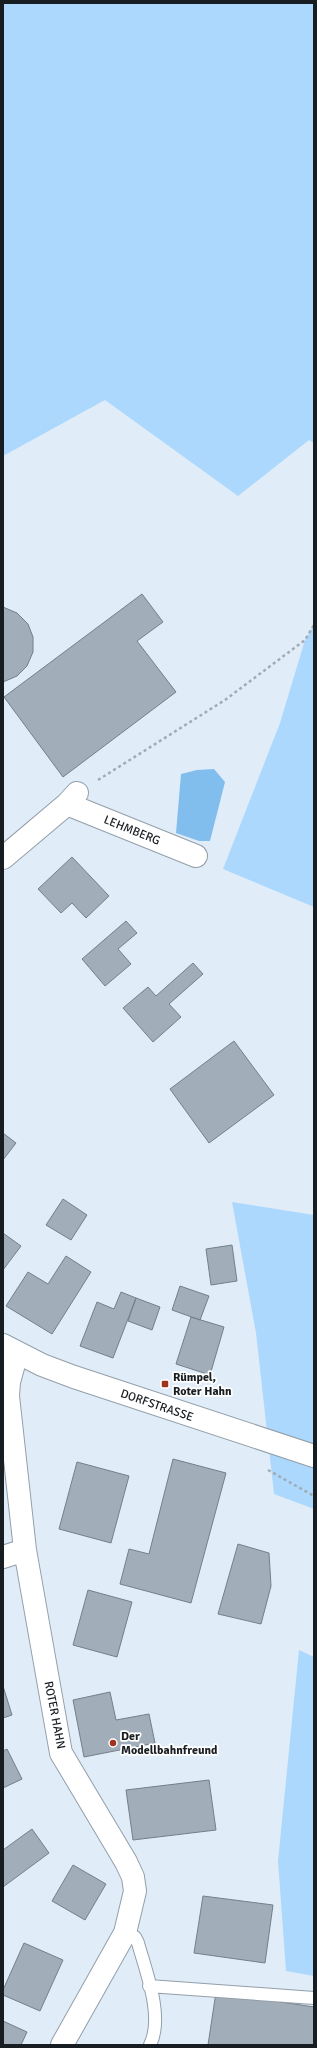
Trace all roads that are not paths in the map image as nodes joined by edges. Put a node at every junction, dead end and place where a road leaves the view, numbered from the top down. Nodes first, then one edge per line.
1 (196, 856) dead end
2 (3, 858) edge
3 (10, 1349) edge
4 (314, 1456) edge
5 (25, 1550) junction
6 (3, 1557) edge
7 (125, 1933) junction
8 (149, 1986) junction
9 (314, 1998) edge
10 (65, 2044) edge
11 (150, 2045) edge

1 - 2 street, LEHMBERG
3 - 4 street, DORFSTRASSE
3 - 5 street, ROTER HAHN
5 - 6 street
5 - 7 street, ROTER HAHN
7 - 8 lane
7 - 10 street, ROTER HAHN
8 - 9 lane
8 - 11 lane

